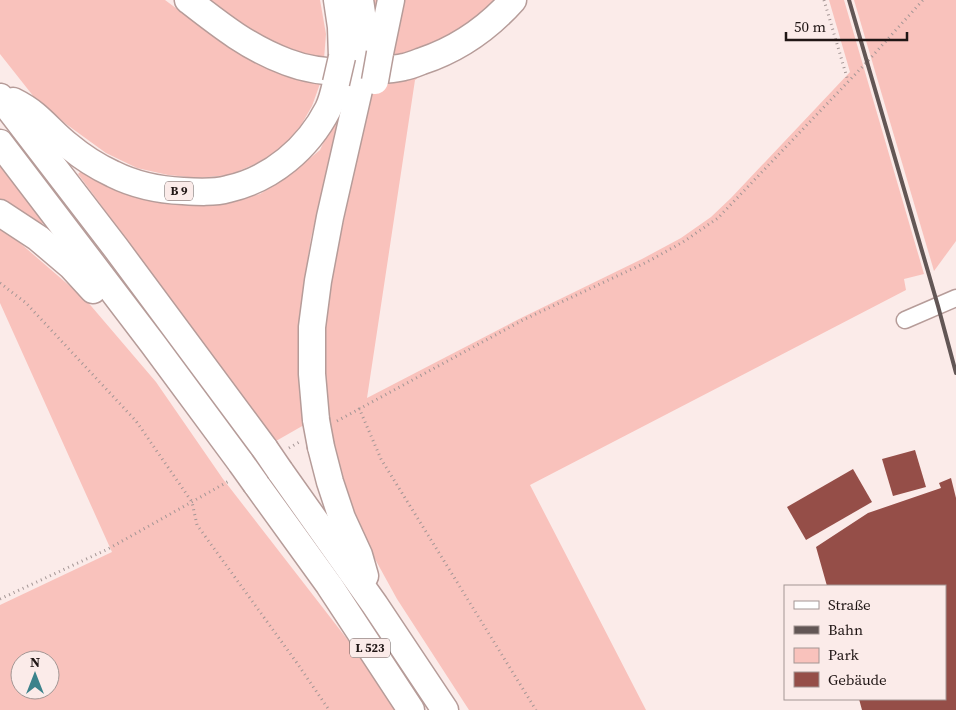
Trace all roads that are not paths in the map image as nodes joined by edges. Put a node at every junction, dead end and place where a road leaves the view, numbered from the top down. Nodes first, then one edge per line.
1 (188, 0) edge
2 (337, 0) edge
3 (360, 0) edge
4 (391, 0) edge
5 (513, 0) edge
6 (360, 68) junction
7 (0, 92) edge
8 (0, 97) edge
9 (0, 143) edge
10 (0, 213) edge
11 (956, 298) edge
12 (905, 320) dead end
13 (153, 344) junction
14 (374, 605) junction
15 (412, 710) edge
16 (445, 710) edge

1 - 5 highway
2 - 6 highway, B 9
3 - 6 highway
4 - 6 highway
6 - 7 highway, B 9
6 - 14 highway
8 - 14 highway
9 - 13 highway
10 - 13 highway
11 - 12 street
13 - 15 highway, L 523
14 - 16 highway

